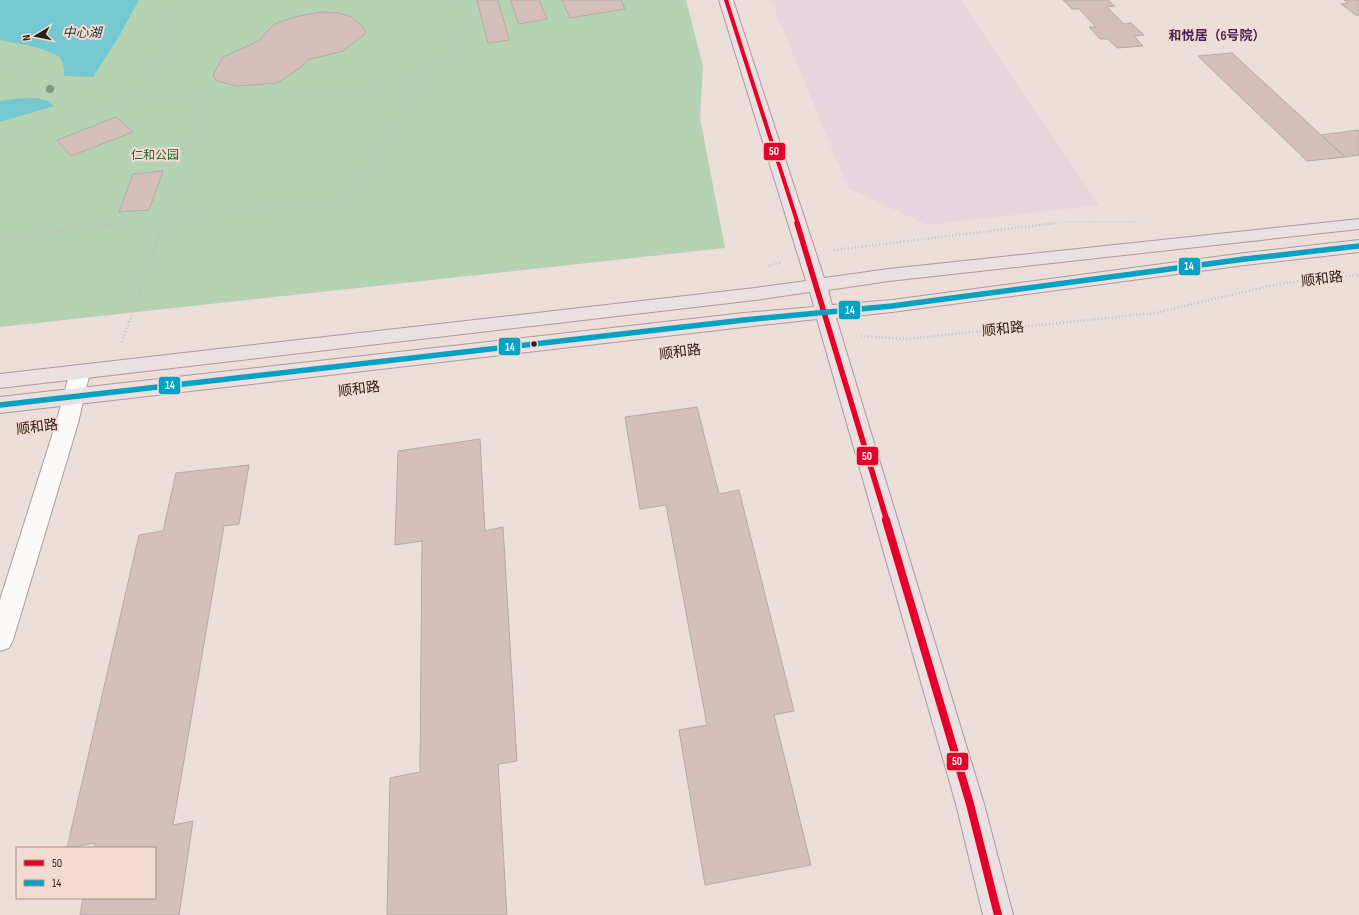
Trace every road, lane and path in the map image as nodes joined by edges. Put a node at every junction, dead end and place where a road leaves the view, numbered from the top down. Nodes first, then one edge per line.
1 (184, 0) edge
2 (455, 0) edge
3 (726, 0) edge
4 (0, 66) edge
5 (430, 70) junction
6 (206, 97) junction
7 (127, 104) junction
8 (0, 141) edge
9 (164, 218) junction
10 (1359, 224) edge
11 (0, 237) edge
12 (1359, 246) edge
13 (1359, 275) edge
14 (817, 285) junction
15 (824, 312) junction
16 (831, 334) junction
17 (113, 368) junction
18 (80, 372) junction
19 (0, 381) edge
20 (72, 397) junction
21 (0, 405) edge
22 (0, 640) edge
23 (998, 915) edge

1 - 7 path
2 - 5 path
3 - 14 main road
4 - 7 path
5 - 6 path
5 - 9 path
6 - 7 path
6 - 9 path
7 - 8 path
9 - 11 path
9 - 17 path
10 - 14 main road
12 - 15 main road, 顺和路
13 - 16 path, 顺和路
14 - 15 main road
14 - 17 main road
15 - 16 main road
15 - 20 main road, 顺和路
16 - 23 main road
17 - 18 main road
18 - 19 main road
18 - 20 street
20 - 21 main road, 顺和路
20 - 22 street

